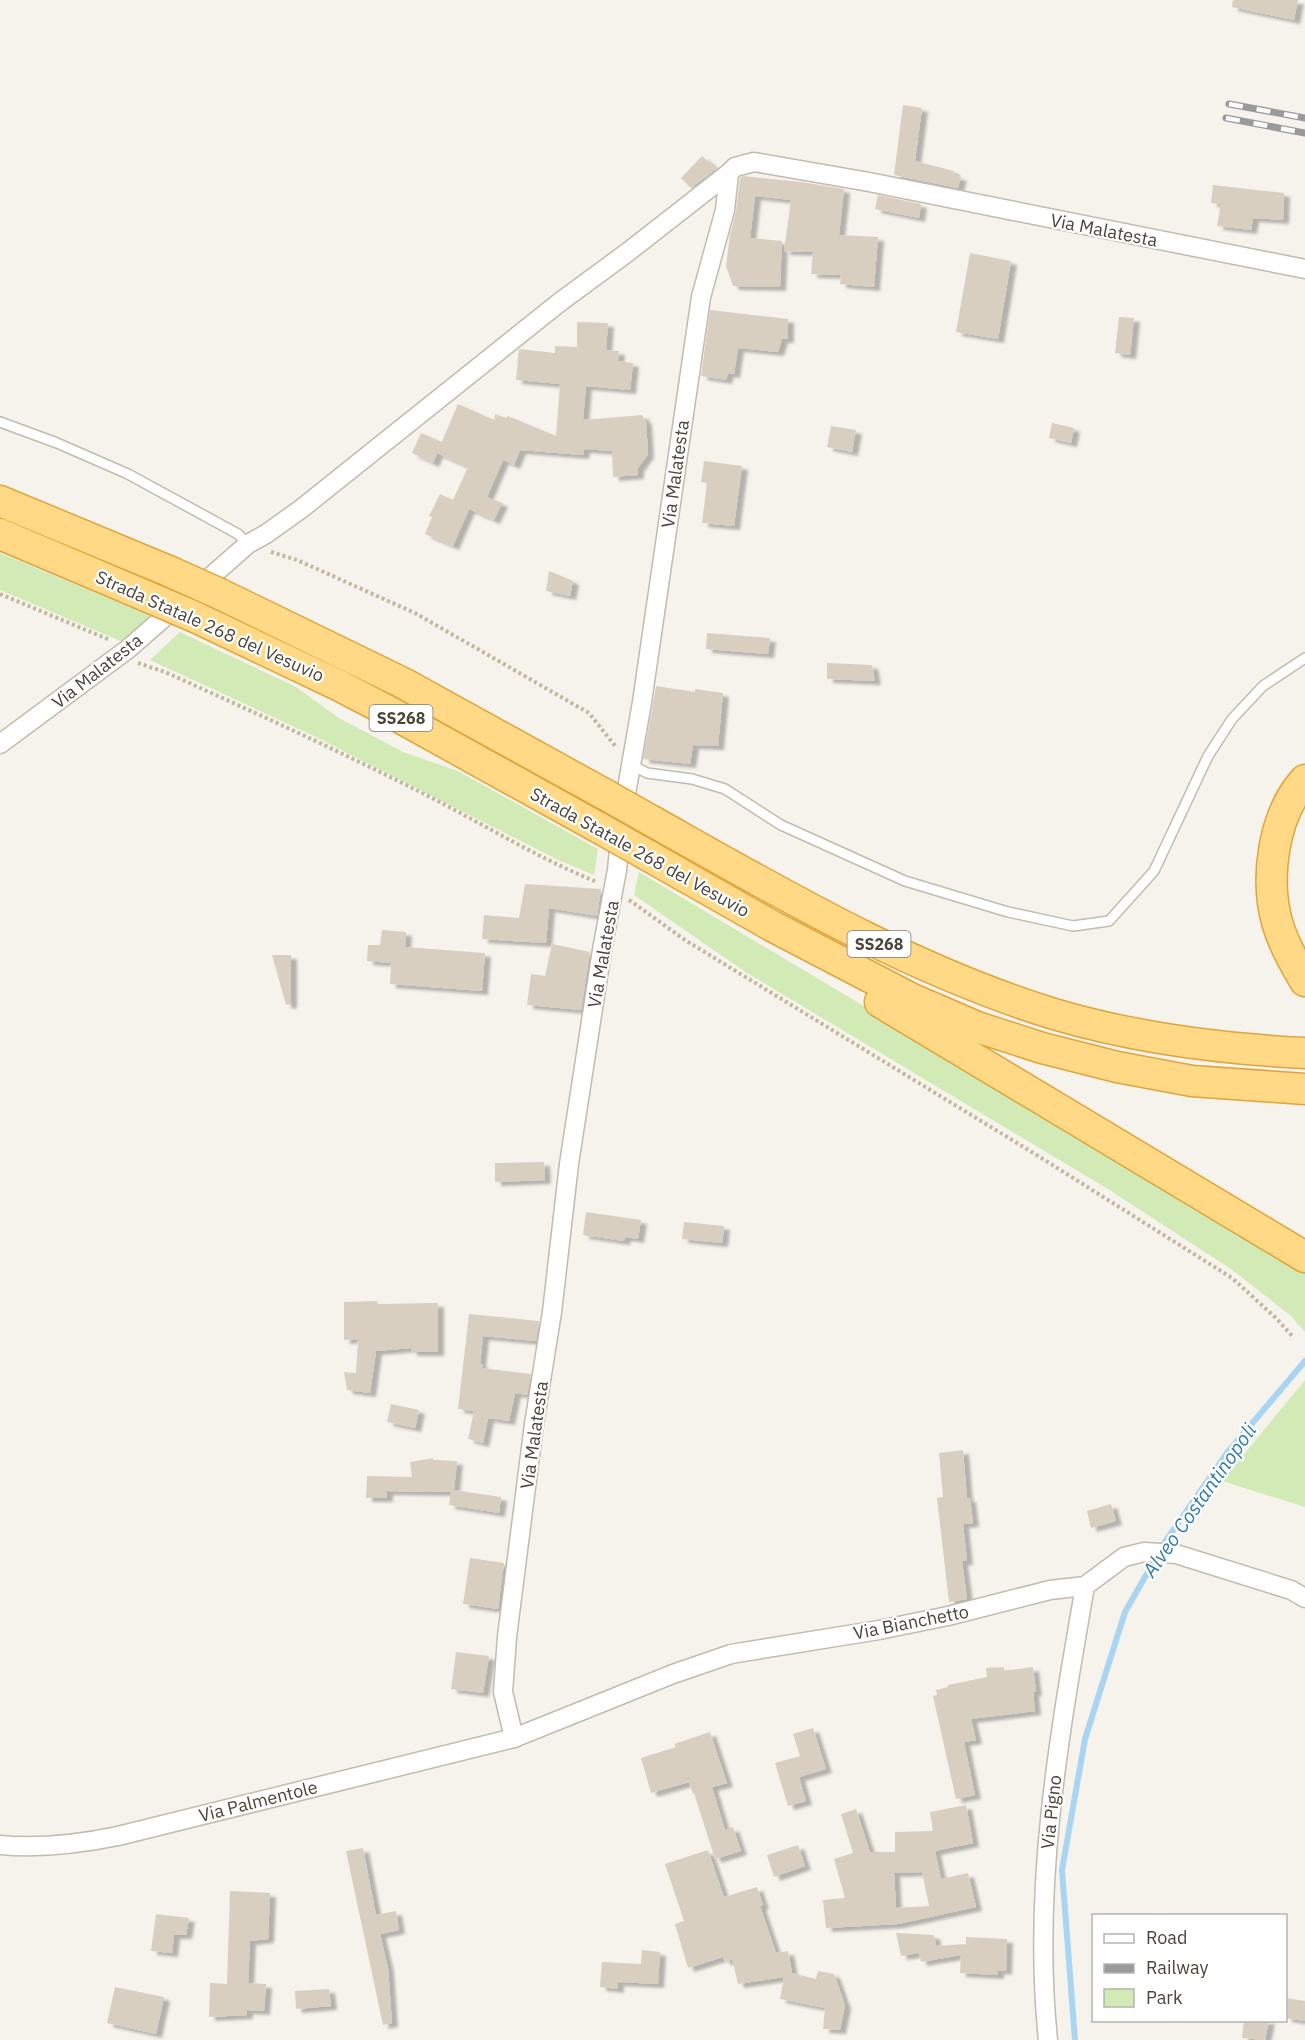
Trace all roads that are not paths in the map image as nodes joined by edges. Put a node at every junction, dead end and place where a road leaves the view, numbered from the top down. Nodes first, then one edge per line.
1 (729, 173) junction
2 (1305, 268) edge
3 (0, 422) edge
4 (0, 501) edge
5 (0, 534) edge
6 (248, 544) junction
7 (1305, 658) edge
8 (0, 744) edge
9 (630, 764) junction
10 (1305, 780) edge
11 (772, 926) junction
12 (1305, 981) edge
13 (1122, 1031) junction
14 (1305, 1036) edge
15 (1305, 1053) edge
16 (1305, 1089) edge
17 (1305, 1257) edge
18 (1085, 1586) junction
19 (1305, 1598) edge
20 (514, 1738) junction
21 (0, 1845) edge
22 (1048, 2040) edge

1 - 2 street, Via Malatesta
1 - 6 street, Via Malatesta
1 - 9 street, Via Malatesta
3 - 6 lane
4 - 13 highway, Strada Statale 268 del Vesuvio / SS268, bridge
5 - 11 highway, Strada Statale 268 del Vesuvio / SS268, bridge
6 - 8 street, Via Malatesta
7 - 9 lane
9 - 20 street, Via Malatesta
10 - 12 highway
11 - 16 highway, Strada Statale 268 del Vesuvio / SS268
11 - 17 highway
13 - 14 highway
13 - 15 highway, Strada Statale 268 del Vesuvio / SS268
18 - 19 street
18 - 20 street, Via Bianchetto
18 - 22 street, Via Pigno
20 - 21 street, Via Palmentole

